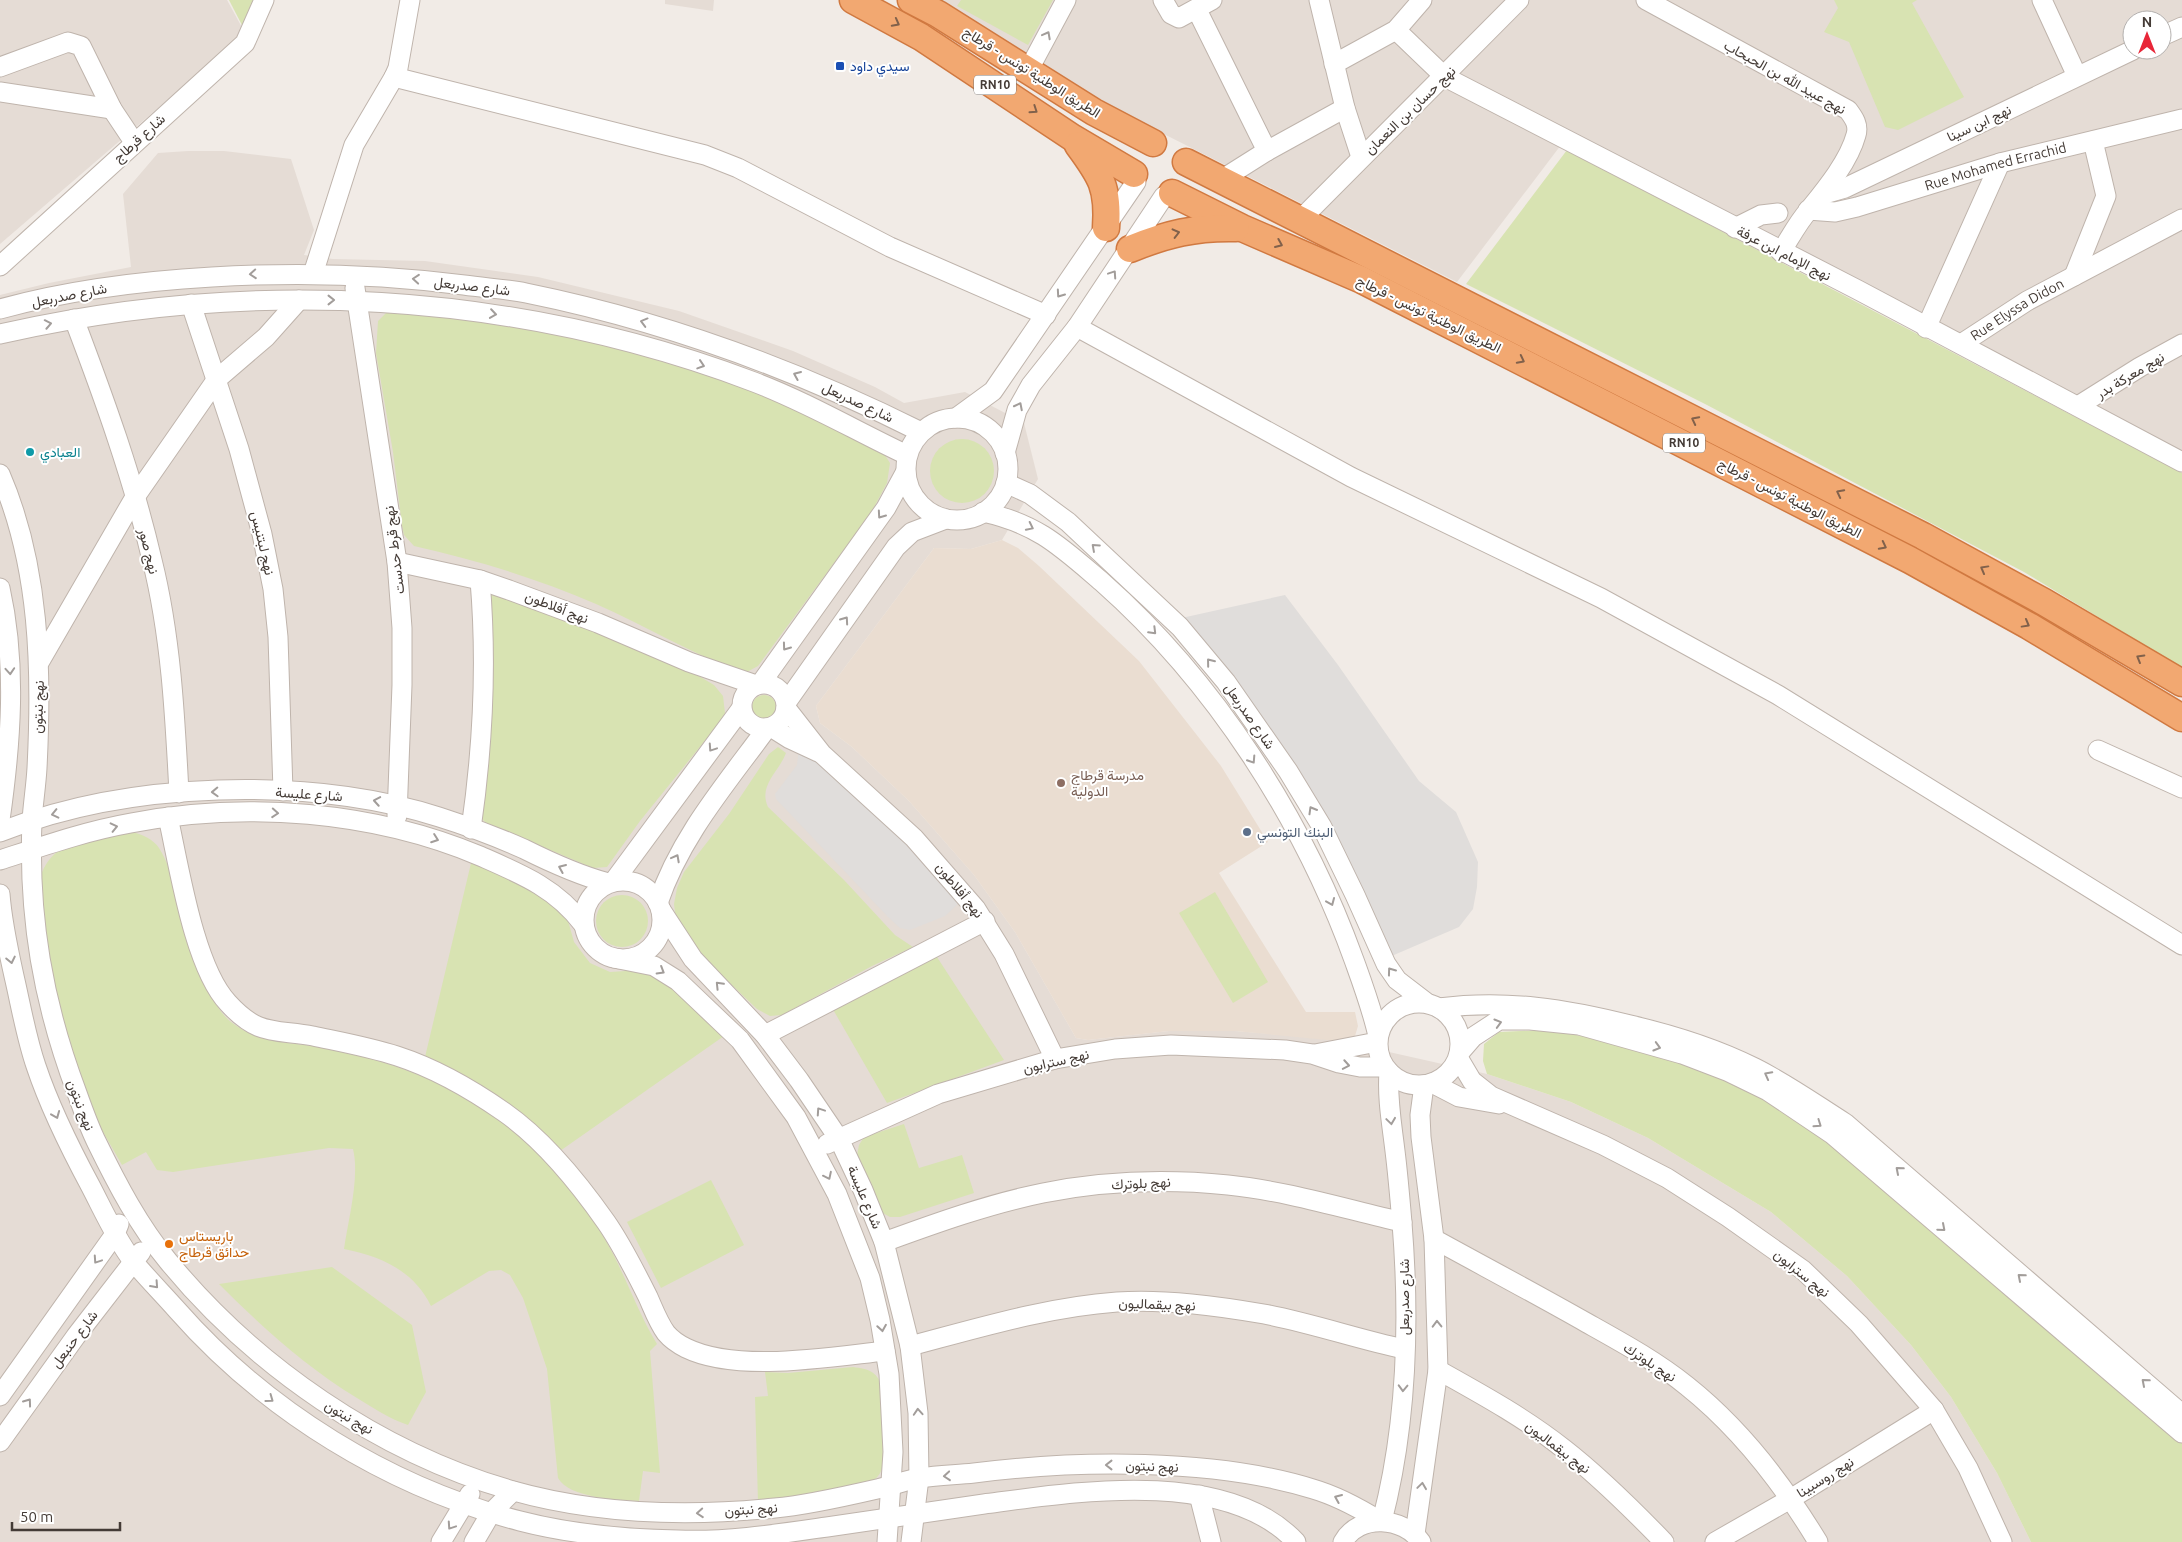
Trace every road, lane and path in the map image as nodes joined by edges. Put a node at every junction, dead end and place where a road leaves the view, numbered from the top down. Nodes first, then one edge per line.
1 (264, 0) edge
2 (410, 0) edge
3 (853, 0) edge
4 (911, 0) edge
5 (1066, 0) edge
6 (1162, 0) edge
7 (1212, 0) edge
8 (1319, 0) edge
9 (1422, 0) edge
10 (1519, 0) edge
11 (1646, 0) edge
12 (2042, 0) edge
13 (941, 7) edge
14 (1197, 10) junction
15 (1396, 30) junction
16 (2122, 55) edge
17 (1334, 64) junction
18 (0, 67) edge
19 (1028, 71) junction
20 (2077, 76) junction
21 (394, 77) junction
22 (1445, 77) junction
23 (0, 92) edge
24 (1344, 108) junction
25 (112, 109) junction
26 (2182, 119) edge
27 (1073, 138) junction
28 (2093, 140) junction
29 (134, 142) junction
30 (1153, 143) junction
31 (1268, 150) junction
32 (1361, 157) junction
33 (1186, 162) junction
34 (2000, 162) junction
35 (1135, 178) junction
36 (1221, 180) junction
37 (1824, 194) junction
38 (1168, 195) junction
39 (1808, 210) junction
40 (1778, 213) dead end
41 (2182, 219) edge
42 (1300, 220) junction
43 (1106, 228) junction
44 (1242, 228) junction
45 (1735, 228) junction
46 (1130, 249) junction
47 (1781, 252) junction
48 (0, 265) edge
49 (313, 274) junction
50 (352, 275) junction
51 (2074, 276) junction
52 (299, 300) junction
53 (358, 300) junction
54 (191, 304) junction
55 (0, 308) edge
56 (1046, 315) junction
57 (74, 319) junction
58 (1077, 328) junction
59 (1926, 328) junction
60 (0, 334) edge
61 (1961, 344) junction
62 (2182, 344) edge
63 (217, 379) junction
64 (2078, 406) junction
65 (956, 418) junction
66 (921, 432) junction
67 (1005, 452) junction
68 (2182, 462) edge
69 (906, 464) junction
70 (0, 474) edge
71 (1006, 483) junction
72 (135, 497) junction
73 (984, 512) junction
74 (946, 519) junction
75 (396, 562) junction
76 (480, 580) junction
77 (0, 588) edge
78 (40, 661) junction
79 (713, 670) junction
80 (2182, 683) edge
81 (758, 684) junction
82 (786, 705) junction
83 (741, 706) junction
84 (2182, 718) edge
85 (769, 728) junction
86 (2098, 750) dead end
87 (822, 754) junction
88 (2182, 788) edge
89 (283, 791) junction
90 (179, 793) junction
91 (399, 805) junction
92 (168, 817) junction
93 (0, 820) edge
94 (32, 820) junction
95 (394, 828) junction
96 (472, 829) junction
97 (0, 832) edge
98 (32, 850) junction
99 (0, 860) edge
100 (611, 882) junction
101 (0, 894) edge
102 (659, 906) junction
103 (985, 921) junction
104 (583, 924) junction
105 (2182, 945) edge
106 (614, 958) junction
107 (1433, 1005) junction
108 (765, 1034) junction
109 (1378, 1039) junction
110 (1312, 1054) junction
111 (1459, 1055) junction
112 (1055, 1059) junction
113 (1386, 1069) junction
114 (1428, 1084) junction
115 (1510, 1105) junction
116 (839, 1139) junction
117 (815, 1150) junction
118 (128, 1202) junction
119 (1402, 1222) junction
120 (115, 1234) junction
121 (1434, 1239) junction
122 (152, 1240) junction
123 (884, 1242) junction
124 (133, 1261) junction
125 (910, 1346) junction
126 (1404, 1349) junction
127 (885, 1351) junction
128 (1438, 1370) junction
129 (0, 1396) edge
130 (1934, 1410) junction
131 (2182, 1414) edge
132 (2182, 1433) edge
133 (0, 1442) edge
134 (919, 1478) junction
135 (477, 1479) junction
136 (889, 1486) junction
137 (513, 1491) junction
138 (1199, 1495) junction
139 (1792, 1498) junction
140 (466, 1505) junction
141 (491, 1513) junction
142 (914, 1513) junction
143 (888, 1518) junction
144 (1381, 1521) junction
145 (1418, 1538) edge
146 (441, 1542) edge
147 (474, 1542) edge
148 (887, 1542) edge
149 (911, 1542) edge
150 (1211, 1542) edge
151 (1296, 1542) edge
152 (1343, 1542) edge
153 (1664, 1542) edge
154 (1715, 1542) edge
155 (1818, 1542) edge
156 (2002, 1542) edge

1 - 29 street, شارع قرطاج
2 - 21 street
3 -> 27 highway, RN10
4 - 13 highway, الطريق الوطنية تونس - قرطاج / RN10
19 -> 5 street
6 - 14 street
7 - 14 street
8 - 17 street
9 - 15 street
10 - 22 street, نهج حسان بن النعمان
11 - 37 street, نهج عبيد الله بن الحبحاب
12 - 20 street
13 - 19 highway, الطريق الوطنية تونس - قرطاج / RN10
14 - 31 street
15 - 17 street
15 - 22 street, نهج الإمام ابن عرفة
16 - 20 street, نهج ابن سينا
17 - 24 street
18 - 25 street
19 - 30 highway, الطريق الوطنية تونس - قرطاج / RN10
20 - 37 street, نهج ابن سينا
21 - 49 street
21 - 56 street
22 - 32 street, نهج حسان بن النعمان
22 - 45 street, نهج الإمام ابن عرفة
23 - 25 street
24 - 31 street
24 - 32 street
25 - 29 street
26 - 28 street, Rue Mohamed Errachid
27 - 35 highway, RN10
27 - 43 highway
28 - 34 street, Rue Mohamed Errachid
28 - 51 street, Rue Elyssa Didon
29 - 48 street, شارع قرطاج
30 - 33 highway, RN10
30 - 35 highway
31 - 36 street
32 - 42 street, نهج حسان بن النعمان
33 - 36 highway, الطريق الوطنية تونس - قرطاج / RN10
33 - 38 highway
34 - 39 street, Rue Mohamed Errachid
34 - 59 street
35 - 38 highway, RN10
35 - 43 street
36 - 42 highway, الطريق الوطنية تونس - قرطاج / RN10
37 - 39 street, نهج عبيد الله بن الحبحاب
38 - 44 highway, الطريق الوطنية تونس - قرطاج / RN10
38 - 46 street
39 - 47 street, نهج عبيد الله بن الحبحاب
40 - 45 street
41 - 51 street, Rue Elyssa Didon
80 -> 42 highway, الطريق الوطنية تونس - قرطاج / RN10
43 -> 56 street
46 -> 44 highway
44 -> 84 highway, الطريق الوطنية تونس - قرطاج / RN10
45 - 47 street, نهج الإمام ابن عرفة
58 -> 46 street
47 - 59 street, نهج الإمام ابن عرفة
49 - 50 street, شارع صدربعل
49 -> 55 street, شارع صدربعل
50 - 53 street, نهج قرط حدست
66 -> 50 street, شارع صدربعل
51 - 61 street, Rue Elyssa Didon
52 -> 53 street, شارع صدربعل
52 - 54 street, شارع صدربعل
52 - 63 street
53 -> 69 street, شارع صدربعل
53 - 75 street, نهج قرط حدست
54 - 57 street, شارع صدربعل
54 - 63 street, نهج لبتنيس
56 - 65 street
60 -> 57 street, شارع صدربعل
57 - 72 street, نهج صور
67 -> 58 street
58 - 105 street
59 - 61 street, نهج الإمام ابن عرفة
61 - 64 street, نهج الإمام ابن عرفة
62 - 64 street, نهج معركة بدر
63 - 72 street
63 - 89 street, نهج لبتنيس
64 - 68 street, نهج الإمام ابن عرفة
65 - 66 street
65 - 67 street
66 - 69 street
67 - 71 street
69 - 74 street
69 -> 81 street
70 - 78 street, نهج نبتون
71 - 73 street
107 -> 71 street, شارع صدربعل
72 - 78 street
72 - 90 street, نهج صور
73 - 74 street
73 -> 109 street, شارع صدربعل
82 -> 74 street
75 - 76 street, نهج أفلاطون
75 - 91 street, نهج قرط حدست
76 - 79 street, نهج أفلاطون
76 - 96 street
77 -> 93 street, نهج نبتون
78 - 94 street, نهج نبتون
79 - 81 street, نهج أفلاطون
79 - 83 street
81 - 82 street
81 - 83 street
82 - 85 street
82 - 87 street, نهج أفلاطون
83 - 85 street
83 -> 100 street
85 - 87 street, نهج أفلاطون
102 -> 85 street
86 - 88 street
87 - 103 street, نهج أفلاطون
89 -> 90 street, شارع عليسة
91 -> 89 street, شارع عليسة
90 -> 94 street, شارع عليسة
91 - 95 street, نهج قرط حدست
91 - 96 street, شارع عليسة
92 -> 95 street, شارع عليسة
98 -> 92 street, شارع عليسة
92 - 127 street
94 - 97 street, شارع عليسة
94 - 98 street, نهج نبتون
95 -> 104 street, شارع عليسة
100 -> 96 street, شارع عليسة
98 - 99 street, شارع عليسة
98 - 118 street, نهج نبتون
100 - 102 street
100 - 104 street
101 -> 120 street, نهج نبتون
102 - 106 street
108 -> 102 street, شارع عليسة
103 - 108 street
103 - 112 street, نهج أفلاطون
104 - 106 street
106 -> 117 street, شارع عليسة
107 - 109 street
107 - 111 street
131 -> 107 street
116 -> 108 street, شارع عليسة
109 - 110 street, نهج سترابون
109 - 113 street
110 - 112 street, نهج سترابون
110 -> 113 street, نهج سترابون
111 - 114 street
111 - 115 street, نهج سترابون
111 -> 132 street
112 - 116 street, نهج سترابون
113 - 114 street
113 -> 119 street, شارع صدربعل
114 - 115 street, نهج سترابون
114 - 121 street
115 - 130 street, نهج سترابون
116 - 117 street, نهج سترابون
116 - 123 street, شارع عليسة
117 -> 127 street, شارع عليسة
118 - 120 street, شارع حنبعل
118 - 122 street, نهج نبتون
119 - 123 street, نهج بلوترك
119 - 126 street, شارع صدربعل
120 - 124 street, نهج نبتون
120 -> 129 street, شارع حنبعل
128 -> 121 street
121 - 139 street, نهج بلوترك
122 - 124 street, شارع حنبعل
122 - 135 street, نهج نبتون
123 - 125 street, شارع عليسة
133 -> 124 street, شارع حنبعل
124 -> 140 street, نهج نبتون
125 - 126 street, نهج بيقماليون
134 -> 125 street, شارع عليسة
126 -> 144 street, شارع صدربعل
127 - 136 street, شارع عليسة
145 -> 128 street
128 - 153 street, نهج بيقماليون
130 - 139 street, نهج روسبينا
130 - 156 street, نهج سترابون
134 - 136 street, نهج نبتون
134 - 142 street, شارع عليسة
144 -> 134 street, نهج نبتون
135 - 137 street, نهج نبتون
135 - 140 street
136 -> 137 street, نهج نبتون
136 - 143 street, شارع عليسة
137 - 141 street
138 - 142 street, نهج نبتون
138 - 150 street
138 - 151 street, نهج نبتون
139 - 154 street, نهج روسبينا
139 - 155 street, نهج بلوترك
140 - 141 street, نهج نبتون
140 -> 146 street
141 - 143 street, نهج نبتون
141 - 147 street
142 - 143 street, نهج نبتون
142 - 149 street, شارع عليسة
143 - 148 street, شارع عليسة
144 - 145 street, نهج نبتون
144 - 152 street

